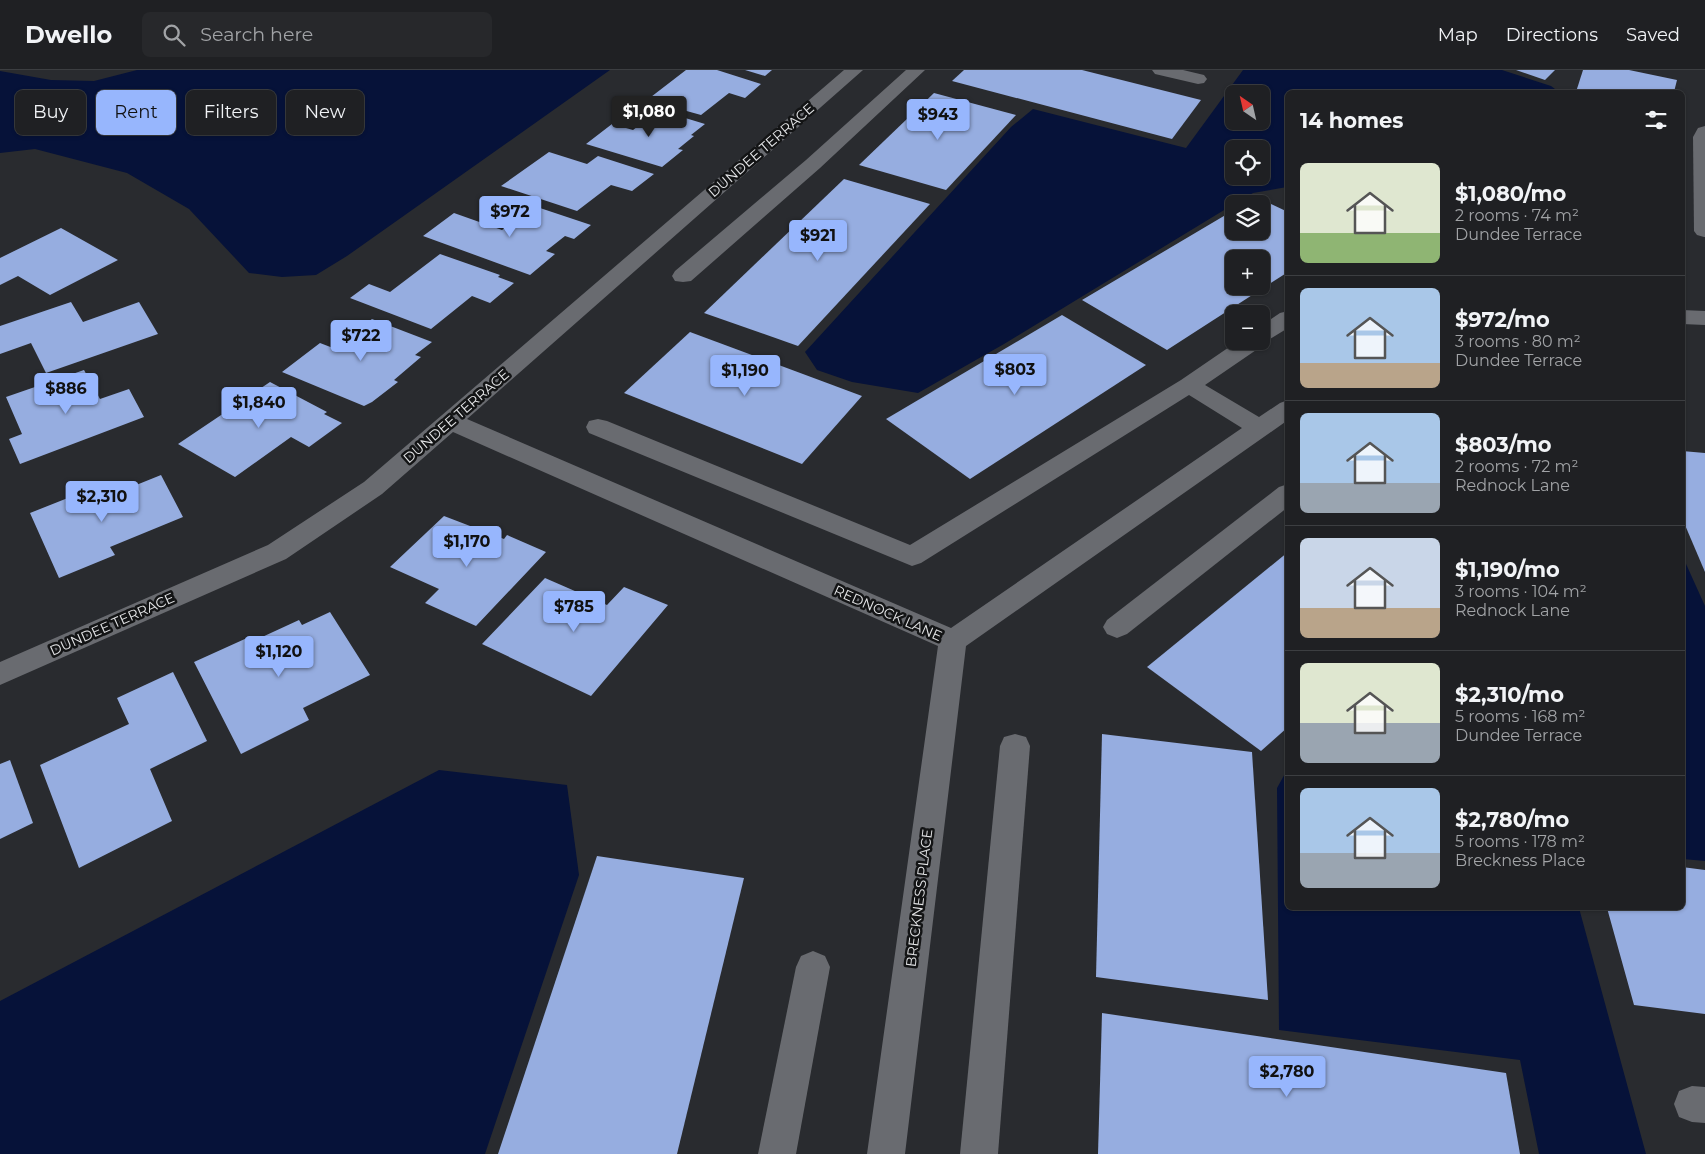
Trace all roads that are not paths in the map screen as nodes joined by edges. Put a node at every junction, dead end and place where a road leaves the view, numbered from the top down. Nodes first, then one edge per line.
1 (854, 70) edge
2 (916, 70) edge
3 (1161, 70) edge
4 (1198, 79) dead end
5 (1705, 132) edge
6 (788, 157) junction
7 (1704, 231) edge
8 (683, 276) dead end
9 (1685, 317) edge
10 (1705, 318) edge
11 (1285, 320) edge
12 (1270, 330) edge
13 (1241, 350) edge
14 (1189, 385) junction
15 (1285, 410) edge
16 (450, 421) junction
17 (598, 427) dead end
18 (1259, 428) junction
19 (1285, 495) edge
20 (1117, 627) dead end
21 (953, 641) junction
22 (0, 674) edge
23 (1015, 746) dead end
24 (813, 967) dead end
25 (778, 1154) edge
26 (886, 1154) edge
27 (979, 1154) edge

1 - 6 street, DUNDEE TERRACE
2 - 6 street
3 - 4 street
5 - 7 street
6 - 8 street
6 - 16 street, DUNDEE TERRACE
9 - 10 street
11 - 12 street
13 - 14 street
14 - 17 street
14 - 18 street
15 - 18 street, REDNOCK LANE
16 - 21 street, REDNOCK LANE
16 - 22 street, DUNDEE TERRACE
18 - 21 street, REDNOCK LANE
19 - 20 street
21 - 26 street, BRECKNESS PLACE
23 - 27 street
24 - 25 street

